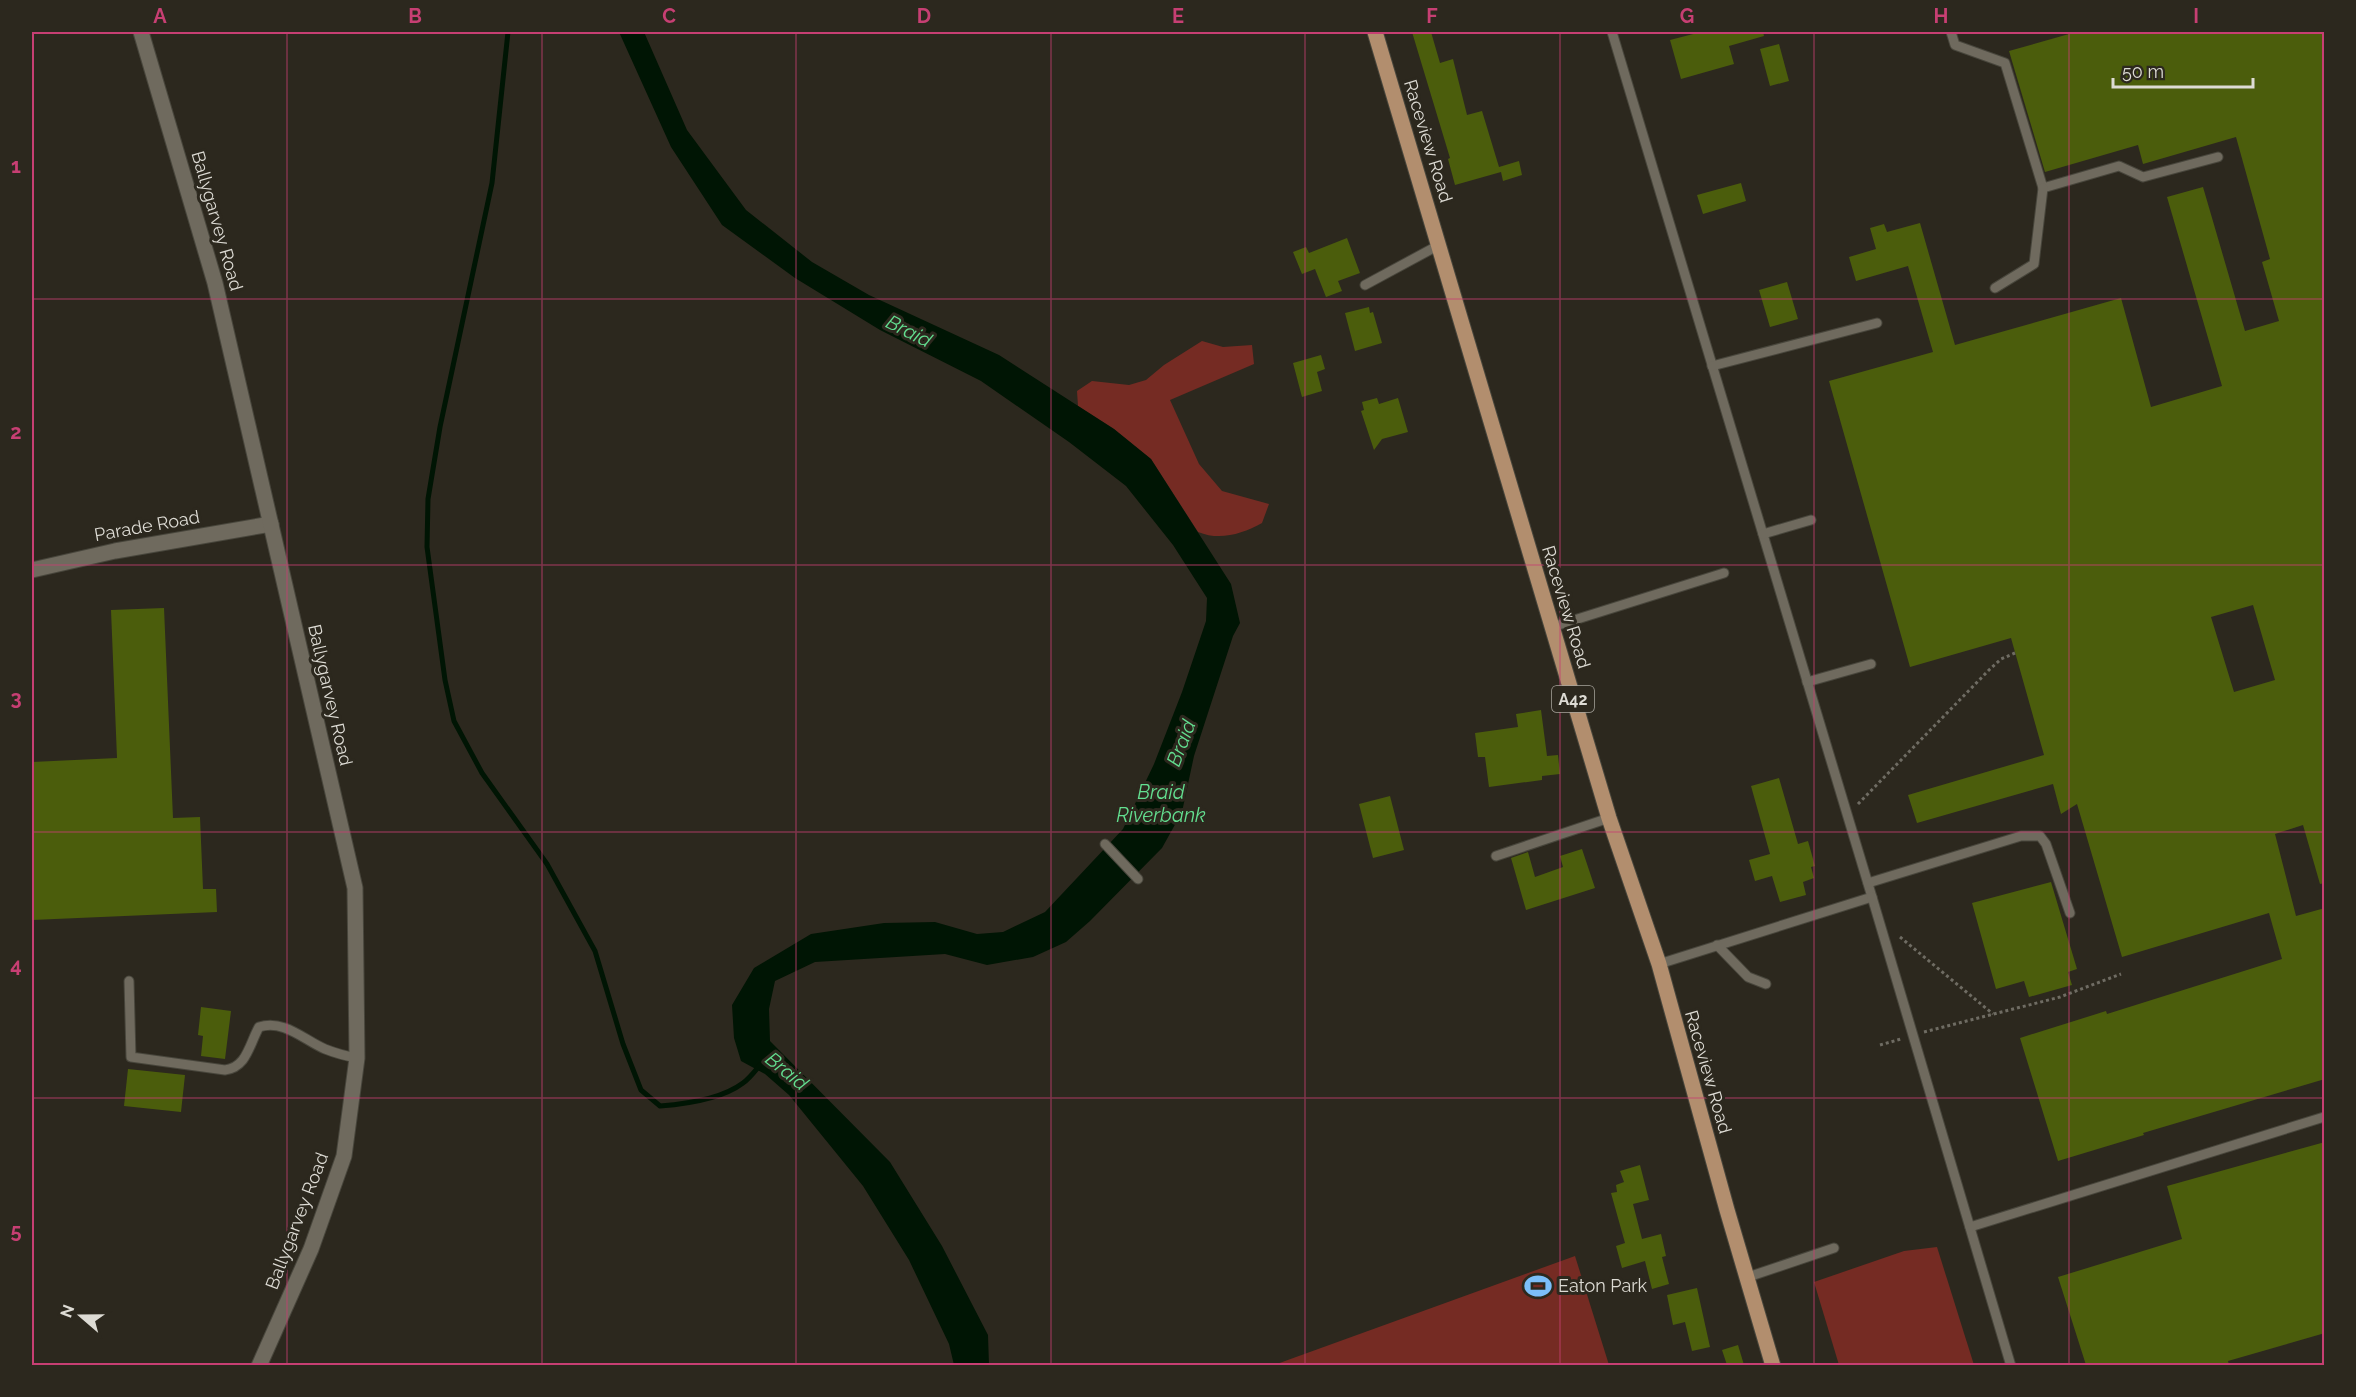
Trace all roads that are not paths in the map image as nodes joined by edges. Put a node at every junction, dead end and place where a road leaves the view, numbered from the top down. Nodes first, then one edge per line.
1 (141, 32) edge
2 (1375, 32) edge
3 (1612, 32) edge
4 (1952, 32) edge
5 (2218, 157) dead end
6 (2043, 188) junction
7 (1439, 245) junction
8 (1365, 285) dead end
9 (1995, 288) dead end
10 (1876, 323) dead end
11 (1712, 366) junction
12 (1811, 520) dead end
13 (271, 524) junction
14 (1763, 534) junction
15 (32, 570) edge
16 (1724, 573) dead end
17 (1552, 627) junction
18 (1871, 664) dead end
19 (1807, 682) junction
20 (1609, 818) junction
21 (1105, 844) dead end
22 (1496, 856) dead end
23 (1138, 879) dead end
24 (1868, 883) junction
25 (1872, 897) junction
26 (2070, 913) dead end
27 (1717, 945) junction
28 (1659, 964) junction
29 (129, 981) dead end
30 (1766, 984) dead end
31 (357, 1058) junction
32 (2325, 1117) edge
33 (1970, 1227) junction
34 (1834, 1248) dead end
35 (1748, 1277) junction
36 (259, 1365) edge
37 (1773, 1365) edge
38 (2011, 1365) edge

1 - 13 street, Ballygarvey Road
2 - 7 main road, Raceview Road / A42
3 - 11 lane
4 - 6 lane
5 - 6 lane
6 - 9 lane
7 - 8 lane
7 - 17 main road, Raceview Road / A42
10 - 11 lane
11 - 14 lane
12 - 14 lane
13 - 15 street, Parade Road
13 - 31 street, Ballygarvey Road
14 - 19 lane
16 - 17 lane
17 - 20 main road, Raceview Road / A42
18 - 19 lane
19 - 24 lane
20 - 22 lane
20 - 28 main road, Raceview Road / A42
21 - 23 lane
24 - 25 lane
24 - 26 lane
25 - 27 lane
25 - 33 lane
27 - 28 lane
27 - 30 lane
28 - 35 main road, Raceview Road / A42
29 - 31 lane
31 - 36 street, Ballygarvey Road
32 - 33 lane
33 - 38 lane
34 - 35 lane
35 - 37 main road, Raceview Road / A42

